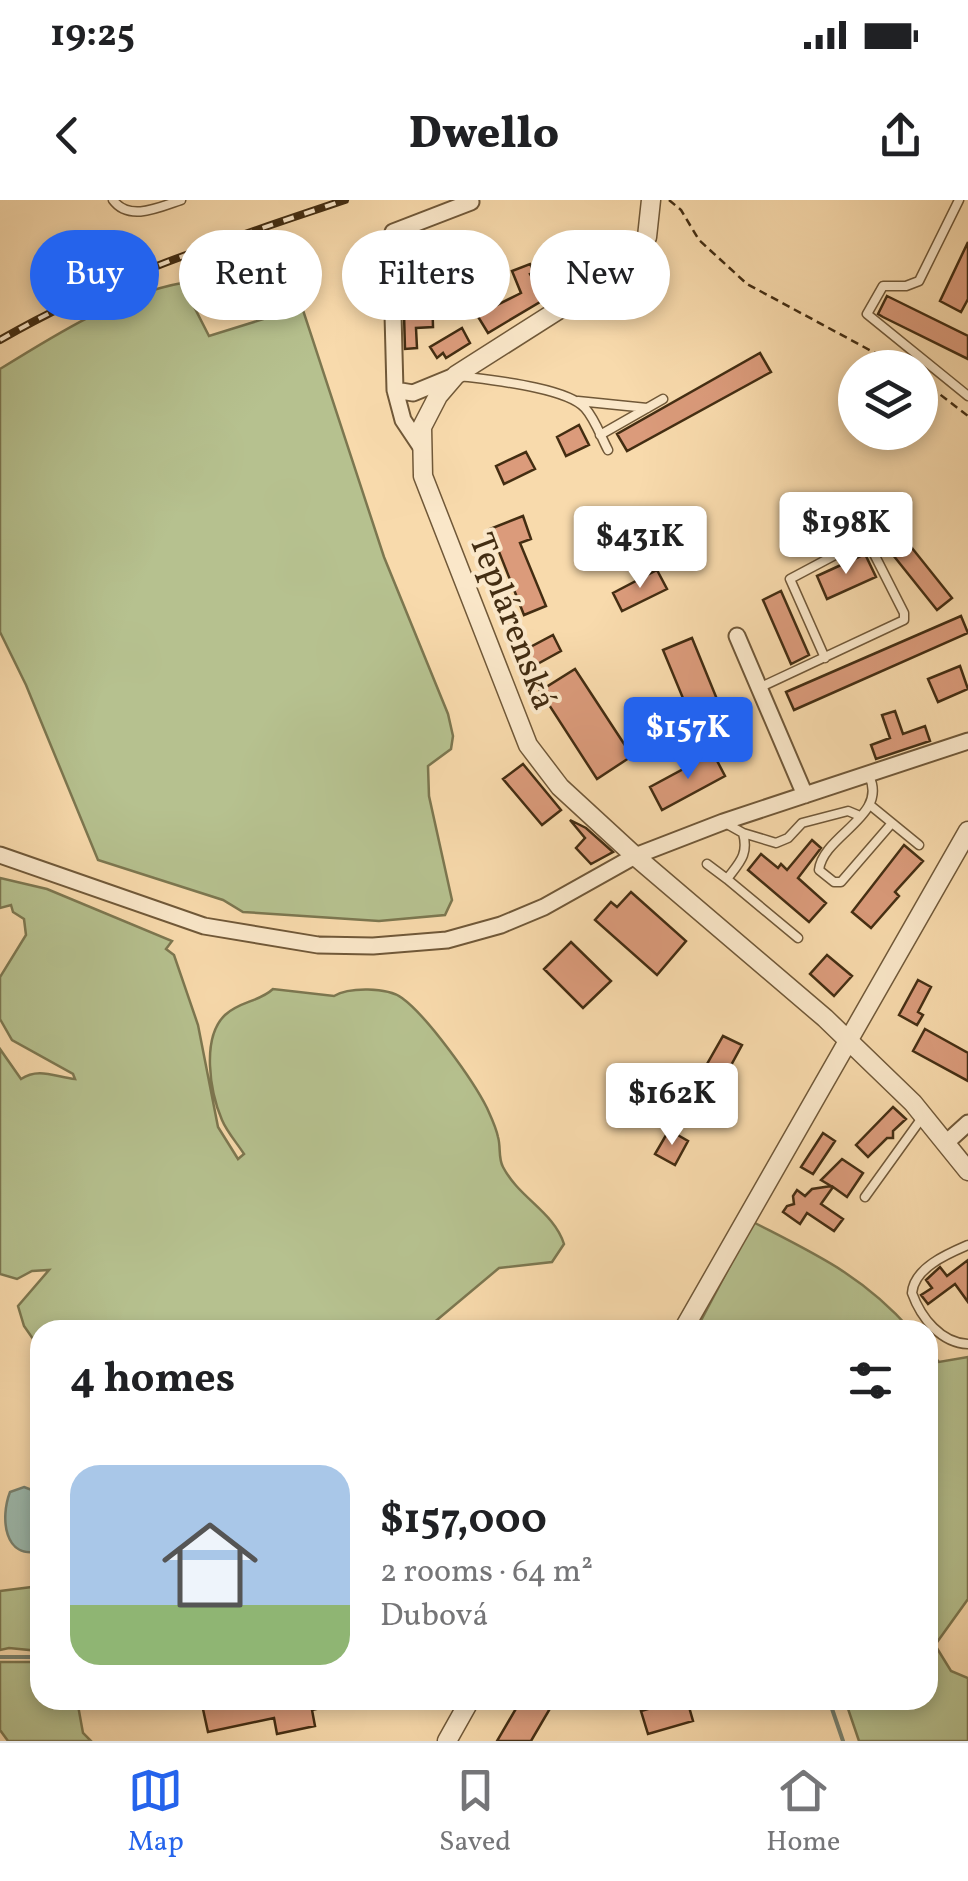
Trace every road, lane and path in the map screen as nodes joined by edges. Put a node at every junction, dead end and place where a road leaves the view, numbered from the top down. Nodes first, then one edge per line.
1 (113, 200) edge
2 (182, 200) edge
3 (650, 200) edge
4 (669, 200) edge
5 (959, 200) edge
6 (471, 202) dead end
7 (870, 350) edge
8 (456, 375) junction
9 (395, 390) junction
10 (938, 392) edge
11 (968, 396) edge
12 (663, 399) dead end
13 (578, 402) junction
14 (648, 408) junction
15 (968, 416) edge
16 (600, 435) junction
17 (420, 447) junction
18 (608, 450) dead end
19 (737, 636) dead end
20 (826, 658) junction
21 (759, 688) junction
22 (968, 742) edge
23 (869, 776) junction
24 (805, 796) junction
25 (870, 805) junction
26 (860, 816) junction
27 (723, 822) junction
28 (892, 823) junction
29 (968, 831) edge
30 (743, 834) junction
31 (769, 843) junction
32 (918, 845) dead end
33 (746, 854) junction
34 (0, 855) edge
35 (635, 856) junction
36 (707, 864) dead end
37 (727, 879) junction
38 (798, 938) dead end
39 (847, 1039) junction
40 (924, 1116) junction
41 (968, 1123) edge
42 (947, 1142) junction
43 (968, 1171) edge
44 (865, 1197) dead end
45 (968, 1245) edge
46 (688, 1320) edge
47 (930, 1320) edge
48 (938, 1332) edge
49 (968, 1344) edge
50 (464, 1710) edge
51 (447, 1741) edge

1 - 2 lane
3 - 8 street, Teplárenská
4 - 7 path
5 - 11 lane
6 - 9 street
8 - 9 street
8 - 13 lane
8 - 17 street, Teplárenská
9 - 17 street
10 - 15 path
12 - 14 lane
13 - 14 lane
13 - 16 lane
14 - 16 lane
16 - 18 lane
17 - 35 street, Teplárenská
19 - 21 street
20 - 20 lane
20 - 21 lane
21 - 24 street
22 - 23 street
23 - 24 street
23 - 25 lane
24 - 27 street
25 - 26 lane
25 - 28 lane
26 - 28 lane
26 - 31 lane
27 - 30 lane
27 - 35 street
28 - 32 lane
29 - 39 street
30 - 31 lane
30 - 33 lane
31 - 33 lane
33 - 37 lane
34 - 35 street
35 - 39 street, Teplárenská
36 - 37 lane
37 - 38 lane
39 - 40 street, Teplárenská
39 - 46 street
40 - 42 street, Teplárenská
40 - 44 lane
41 - 42 street
42 - 43 street, Teplárenská
45 - 47 lane
48 - 49 lane
50 - 51 street

